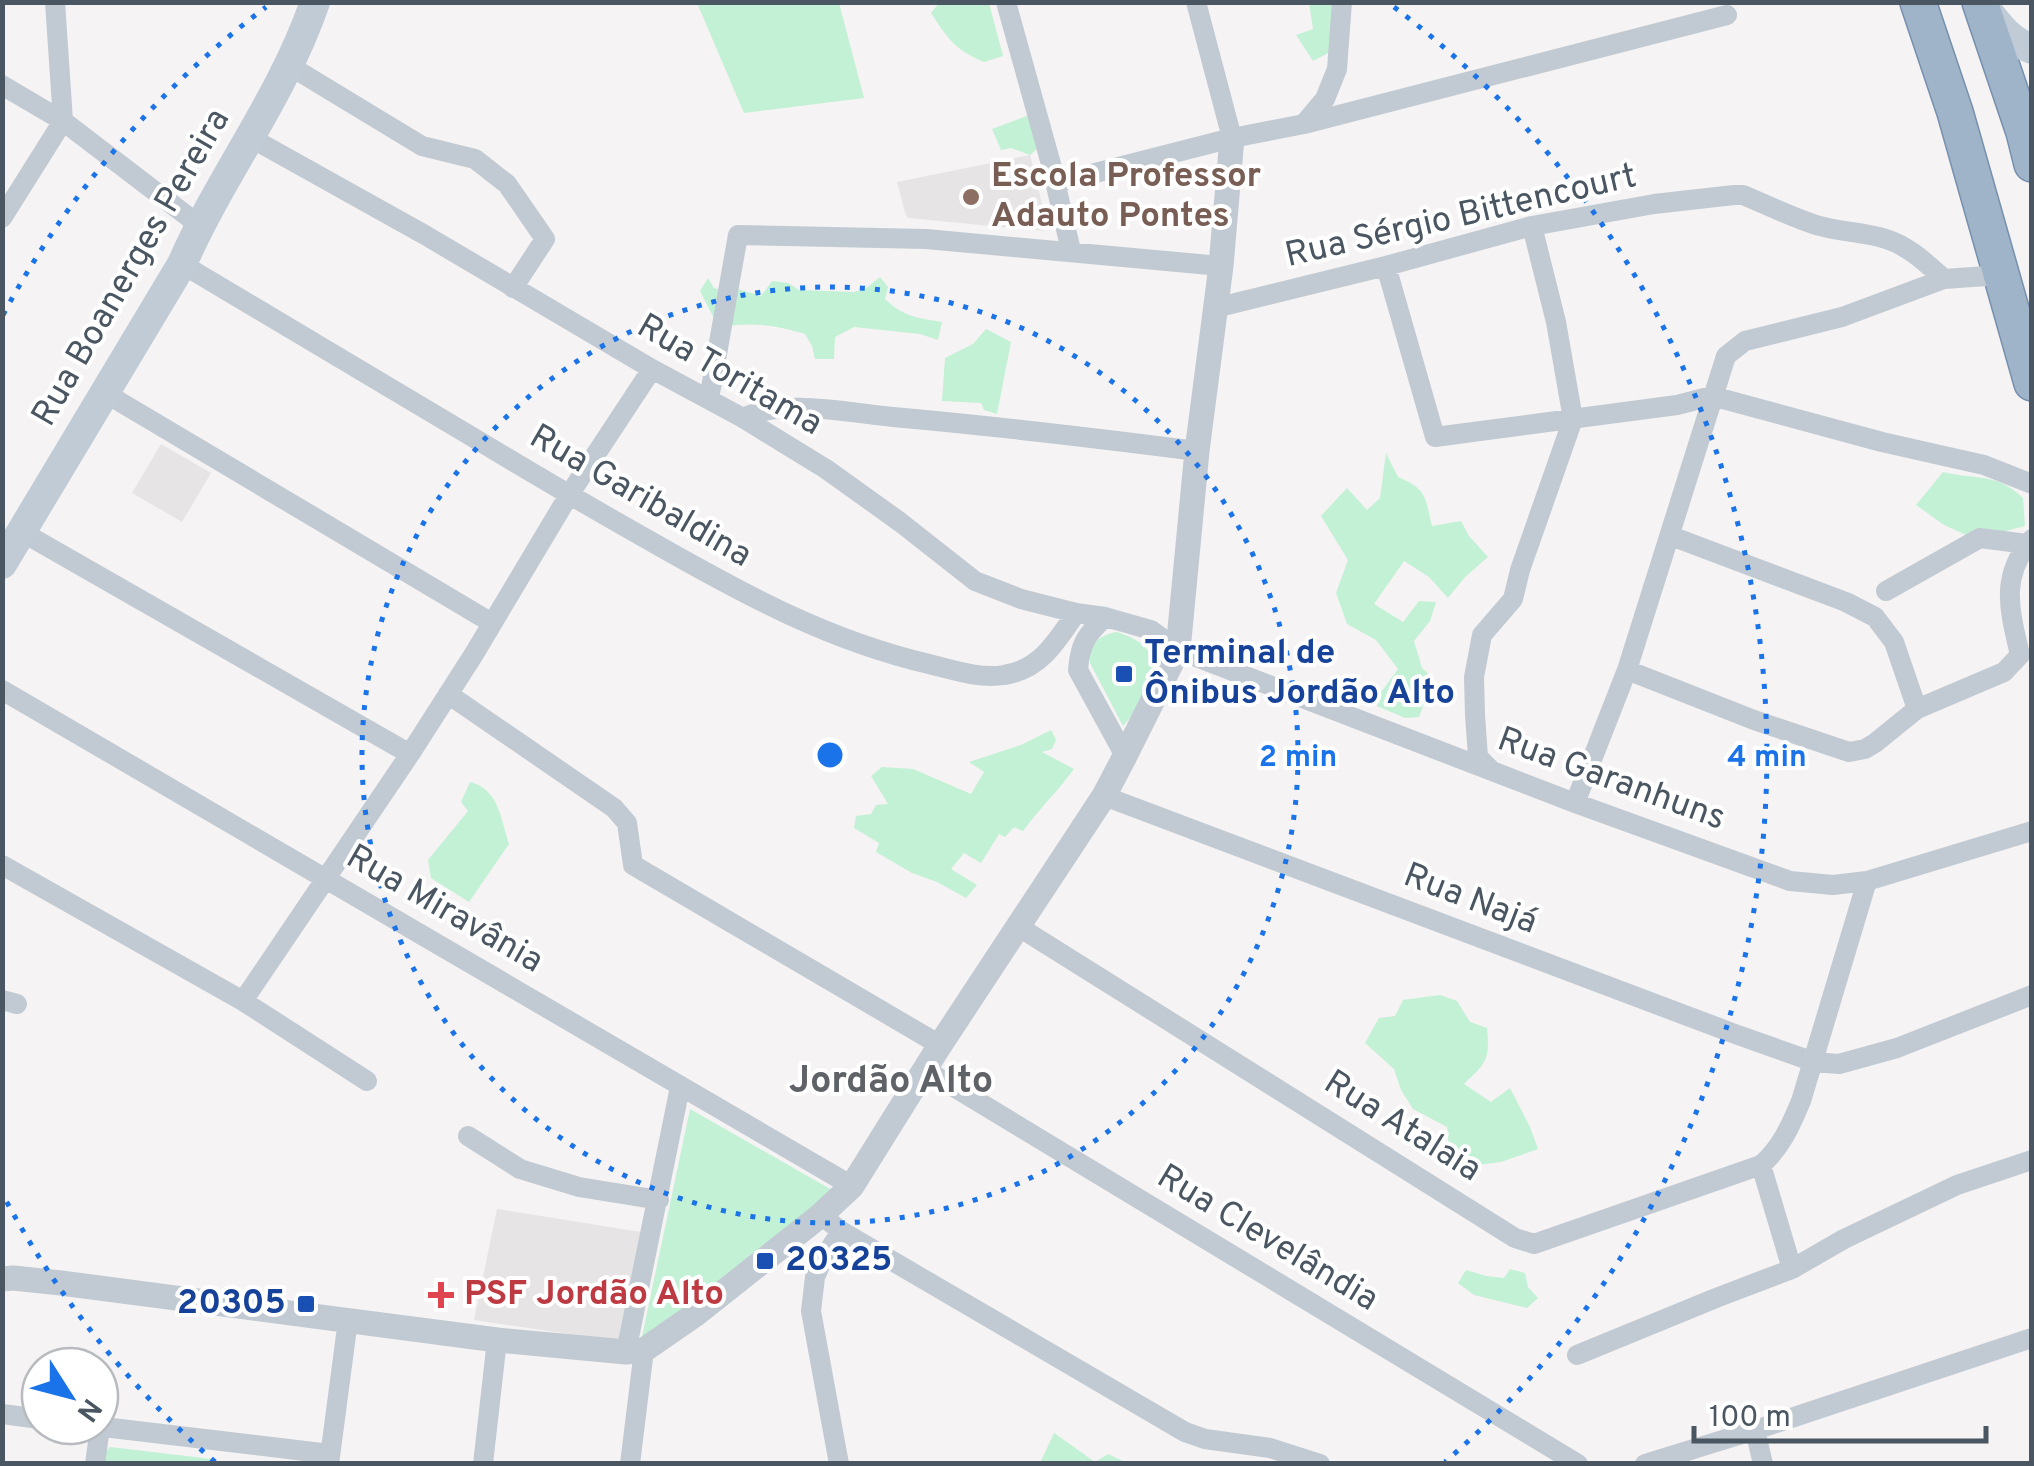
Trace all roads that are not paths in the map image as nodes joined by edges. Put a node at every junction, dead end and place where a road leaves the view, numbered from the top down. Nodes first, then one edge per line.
1 (56, 2) edge
2 (315, 2) edge
3 (1006, 2) edge
4 (1196, 2) edge
5 (1342, 2) edge
6 (1918, 2) edge
7 (1980, 2) edge
8 (1727, 15) dead end
9 (2032, 49) edge
10 (290, 66) junction
11 (2, 86) edge
12 (63, 121) junction
13 (1304, 124) junction
14 (251, 138) junction
15 (1232, 138) junction
16 (2032, 164) edge
17 (1056, 183) junction
18 (2, 218) edge
19 (200, 224) junction
20 (1532, 226) junction
21 (1071, 251) junction
22 (182, 264) junction
23 (1221, 266) junction
24 (1386, 266) junction
25 (2002, 274) junction
26 (1944, 279) junction
27 (514, 288) junction
28 (1215, 308) junction
29 (652, 369) junction
30 (2032, 383) edge
31 (105, 393) junction
32 (1712, 396) junction
33 (709, 399) junction
34 (742, 418) junction
35 (1573, 419) junction
36 (1196, 450) junction
37 (2032, 484) edge
38 (569, 495) junction
39 (22, 532) junction
40 (1671, 536) junction
41 (2029, 542) edge
42 (2, 564) edge
43 (1886, 591) dead end
44 (1076, 613) junction
45 (1105, 617) junction
46 (492, 623) junction
47 (1178, 650) junction
48 (1627, 670) junction
49 (2, 690) edge
50 (448, 694) junction
51 (1917, 709) junction
52 (410, 754) junction
53 (1125, 756) junction
54 (1490, 770) junction
55 (1104, 796) junction
56 (1575, 803) junction
57 (2032, 831) edge
58 (2, 865) edge
59 (326, 878) junction
60 (1867, 880) junction
61 (1019, 927) junction
62 (2032, 995) edge
63 (243, 1001) junction
64 (940, 1046) junction
65 (1814, 1062) junction
66 (924, 1069) junction
67 (367, 1081) dead end
68 (680, 1087) junction
69 (468, 1136) dead end
70 (1766, 1160) junction
71 (2032, 1160) edge
72 (852, 1186) junction
73 (658, 1200) junction
74 (831, 1223) junction
75 (1792, 1269) junction
76 (2, 1279) edge
77 (348, 1320) junction
78 (2032, 1338) edge
79 (497, 1340) junction
80 (635, 1351) junction
81 (1577, 1356) dead end
82 (120, 1429) edge
83 (1754, 1430) junction
84 (330, 1458) edge
85 (1653, 1462) edge
86 (484, 1464) edge
87 (630, 1464) edge
88 (840, 1464) edge
89 (1320, 1464) edge
90 (1578, 1464) edge
91 (1763, 1464) edge

1 - 12 street
2 - 10 main road, Rua Boanerges Pereira
3 - 17 street
4 - 15 street
5 - 13 street
6 - 25 highway
7 - 9 main road
7 - 16 highway
8 - 13 street
10 - 14 main road, Rua Boanerges Pereira
10 - 27 street
11 - 12 street
12 - 18 street
12 - 19 street
13 - 15 street
14 - 19 main road, Rua Boanerges Pereira
14 - 27 street, Rua Toritama
15 - 17 street
15 - 23 street
17 - 21 street
19 - 22 main road, Rua Boanerges Pereira
20 - 24 street, Rua Sérgio Bittencourt
20 - 26 street, Rua Sérgio Bittencourt
20 - 35 street
21 - 23 street
21 - 33 street
22 - 31 main road, Rua Boanerges Pereira
22 - 38 street, Rua Garibaldina
23 - 28 street
24 - 28 street, Rua Sérgio Bittencourt
24 - 35 street
25 - 26 street
25 - 30 highway
26 - 32 street
27 - 29 street, Rua Toritama
28 - 36 street
29 - 33 street, Rua Toritama
29 - 38 street
31 - 39 main road, Rua Boanerges Pereira
31 - 46 street
32 - 35 street
32 - 37 street
32 - 40 street
33 - 34 street, Rua Toritama
34 - 36 street
34 - 44 street, Rua Toritama
35 - 54 street
36 - 47 street
38 - 44 street, Rua Garibaldina
38 - 46 street
39 - 42 main road, Rua Boanerges Pereira
39 - 52 street
40 - 48 street
40 - 51 street
41 - 43 street
41 - 51 street
44 - 45 street, Rua Toritama
45 - 47 street, Rua Toritama
45 - 53 street
46 - 50 street
47 - 53 street
47 - 54 street, Rua Garanhuns
48 - 51 street
48 - 56 street
49 - 59 street, Rua Miravânia
50 - 52 street
50 - 64 street
52 - 59 street
53 - 55 street
54 - 56 street, Rua Garanhuns
55 - 61 street
55 - 65 street, Rua Najá
56 - 60 street, Rua Garanhuns
57 - 60 street, Rua Garanhuns
58 - 63 street
59 - 63 street
59 - 68 street, Rua Miravânia
60 - 65 street
61 - 64 street
61 - 70 street, Rua Atalaia
62 - 65 street
63 - 67 street
64 - 66 street
65 - 70 street
66 - 72 street
66 - 90 street, Rua Clevelândia
68 - 72 street, Rua Miravânia
68 - 73 street
69 - 73 street
70 - 75 street
71 - 75 street
72 - 74 street
73 - 80 street
74 - 80 street
74 - 88 street
74 - 89 street
75 - 81 street
76 - 77 street
77 - 79 street
77 - 84 street
78 - 83 street
79 - 80 street
79 - 86 street
80 - 87 street
82 - 84 street
83 - 85 street
83 - 91 street

